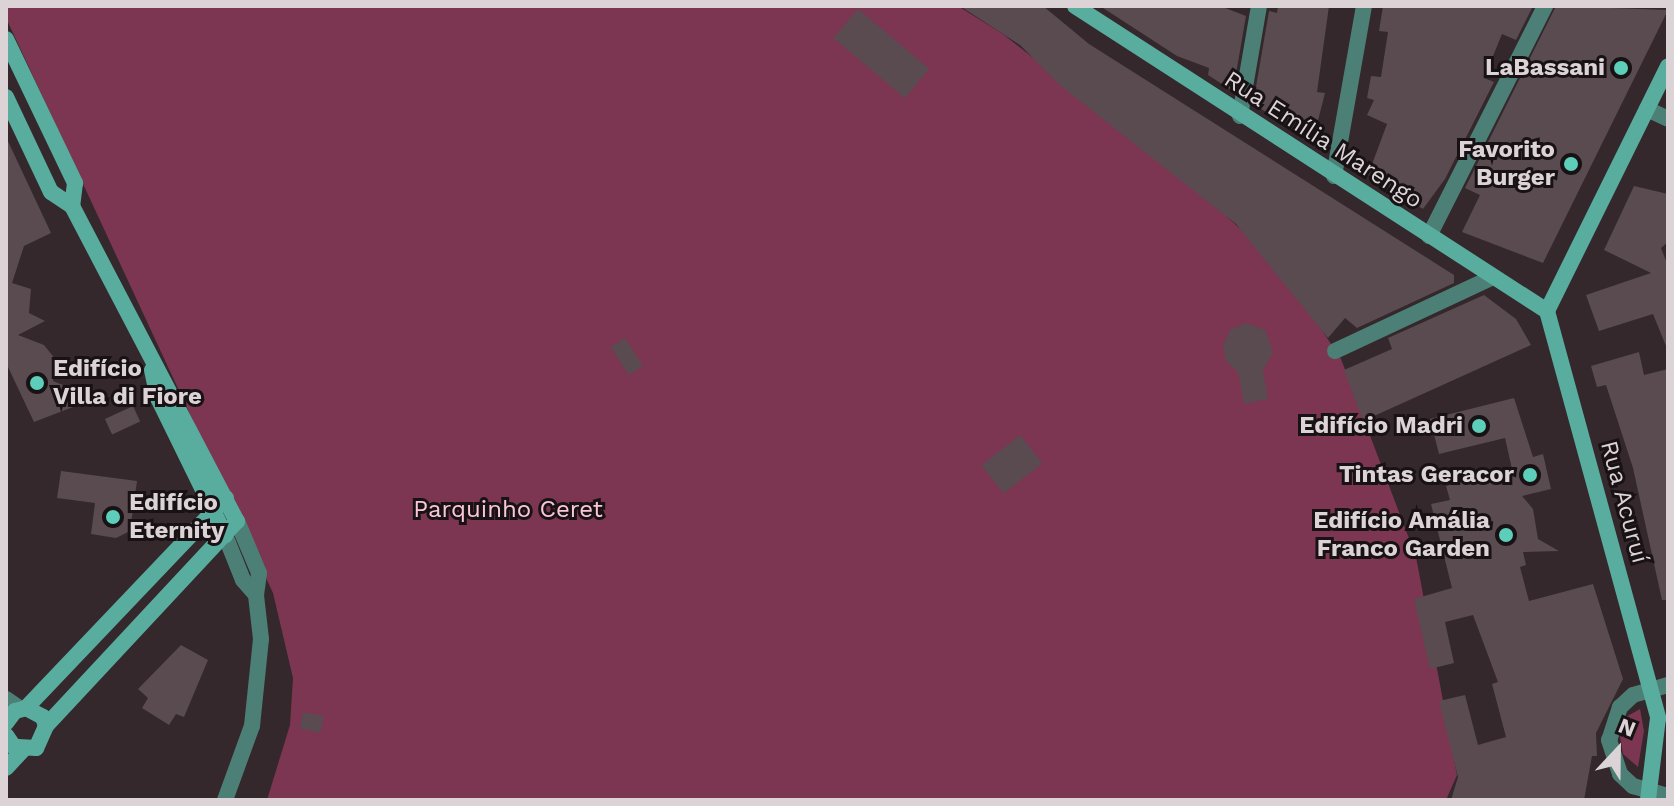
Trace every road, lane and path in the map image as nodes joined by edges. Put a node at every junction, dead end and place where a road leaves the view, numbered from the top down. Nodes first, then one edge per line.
1 (1259, 6) edge
2 (1364, 6) edge
3 (1545, 6) edge
4 (1079, 8) edge
5 (6, 39) edge
6 (1668, 66) edge
7 (25, 78) junction
8 (6, 88) edge
9 (35, 100) junction
10 (8, 107) edge
11 (1647, 109) junction
12 (1240, 116) junction
13 (1668, 119) edge
14 (1334, 176) junction
15 (72, 206) junction
16 (1429, 236) junction
17 (1493, 277) junction
18 (1547, 311) junction
19 (1335, 351) dead end
20 (220, 504) junction
21 (237, 521) junction
22 (225, 535) junction
23 (256, 595) junction
24 (1668, 685) edge
25 (1650, 687) junction
26 (6, 699) edge
27 (24, 709) junction
28 (6, 723) edge
29 (46, 726) junction
30 (6, 735) edge
31 (23, 750) junction
32 (6, 768) edge
33 (1668, 796) edge
34 (1649, 797) edge
35 (225, 800) edge

1 - 12 street
2 - 14 street
3 - 16 street
4 - 12 street, Rua Emília Marengo
5 - 7 street
6 - 11 street
7 - 8 street
7 - 9 street
9 - 10 street
9 - 15 street
10 - 15 street
11 - 13 street
11 - 18 street
12 - 14 street, Rua Emília Marengo
14 - 16 street, Rua Emília Marengo
15 - 20 street
16 - 17 street, Rua Emília Marengo
17 - 18 street, Rua Emília Marengo
17 - 19 street
18 - 25 street, Rua Acuruí
20 - 21 street
20 - 22 street
20 - 27 street
21 - 22 street
21 - 23 street
22 - 23 street
22 - 29 street
23 - 35 street
24 - 25 street
25 - 34 street, Rua Acuruí
25 - 34 street
26 - 27 street
27 - 28 street
27 - 29 street
29 - 31 street
30 - 31 street
31 - 32 street
33 - 34 street

